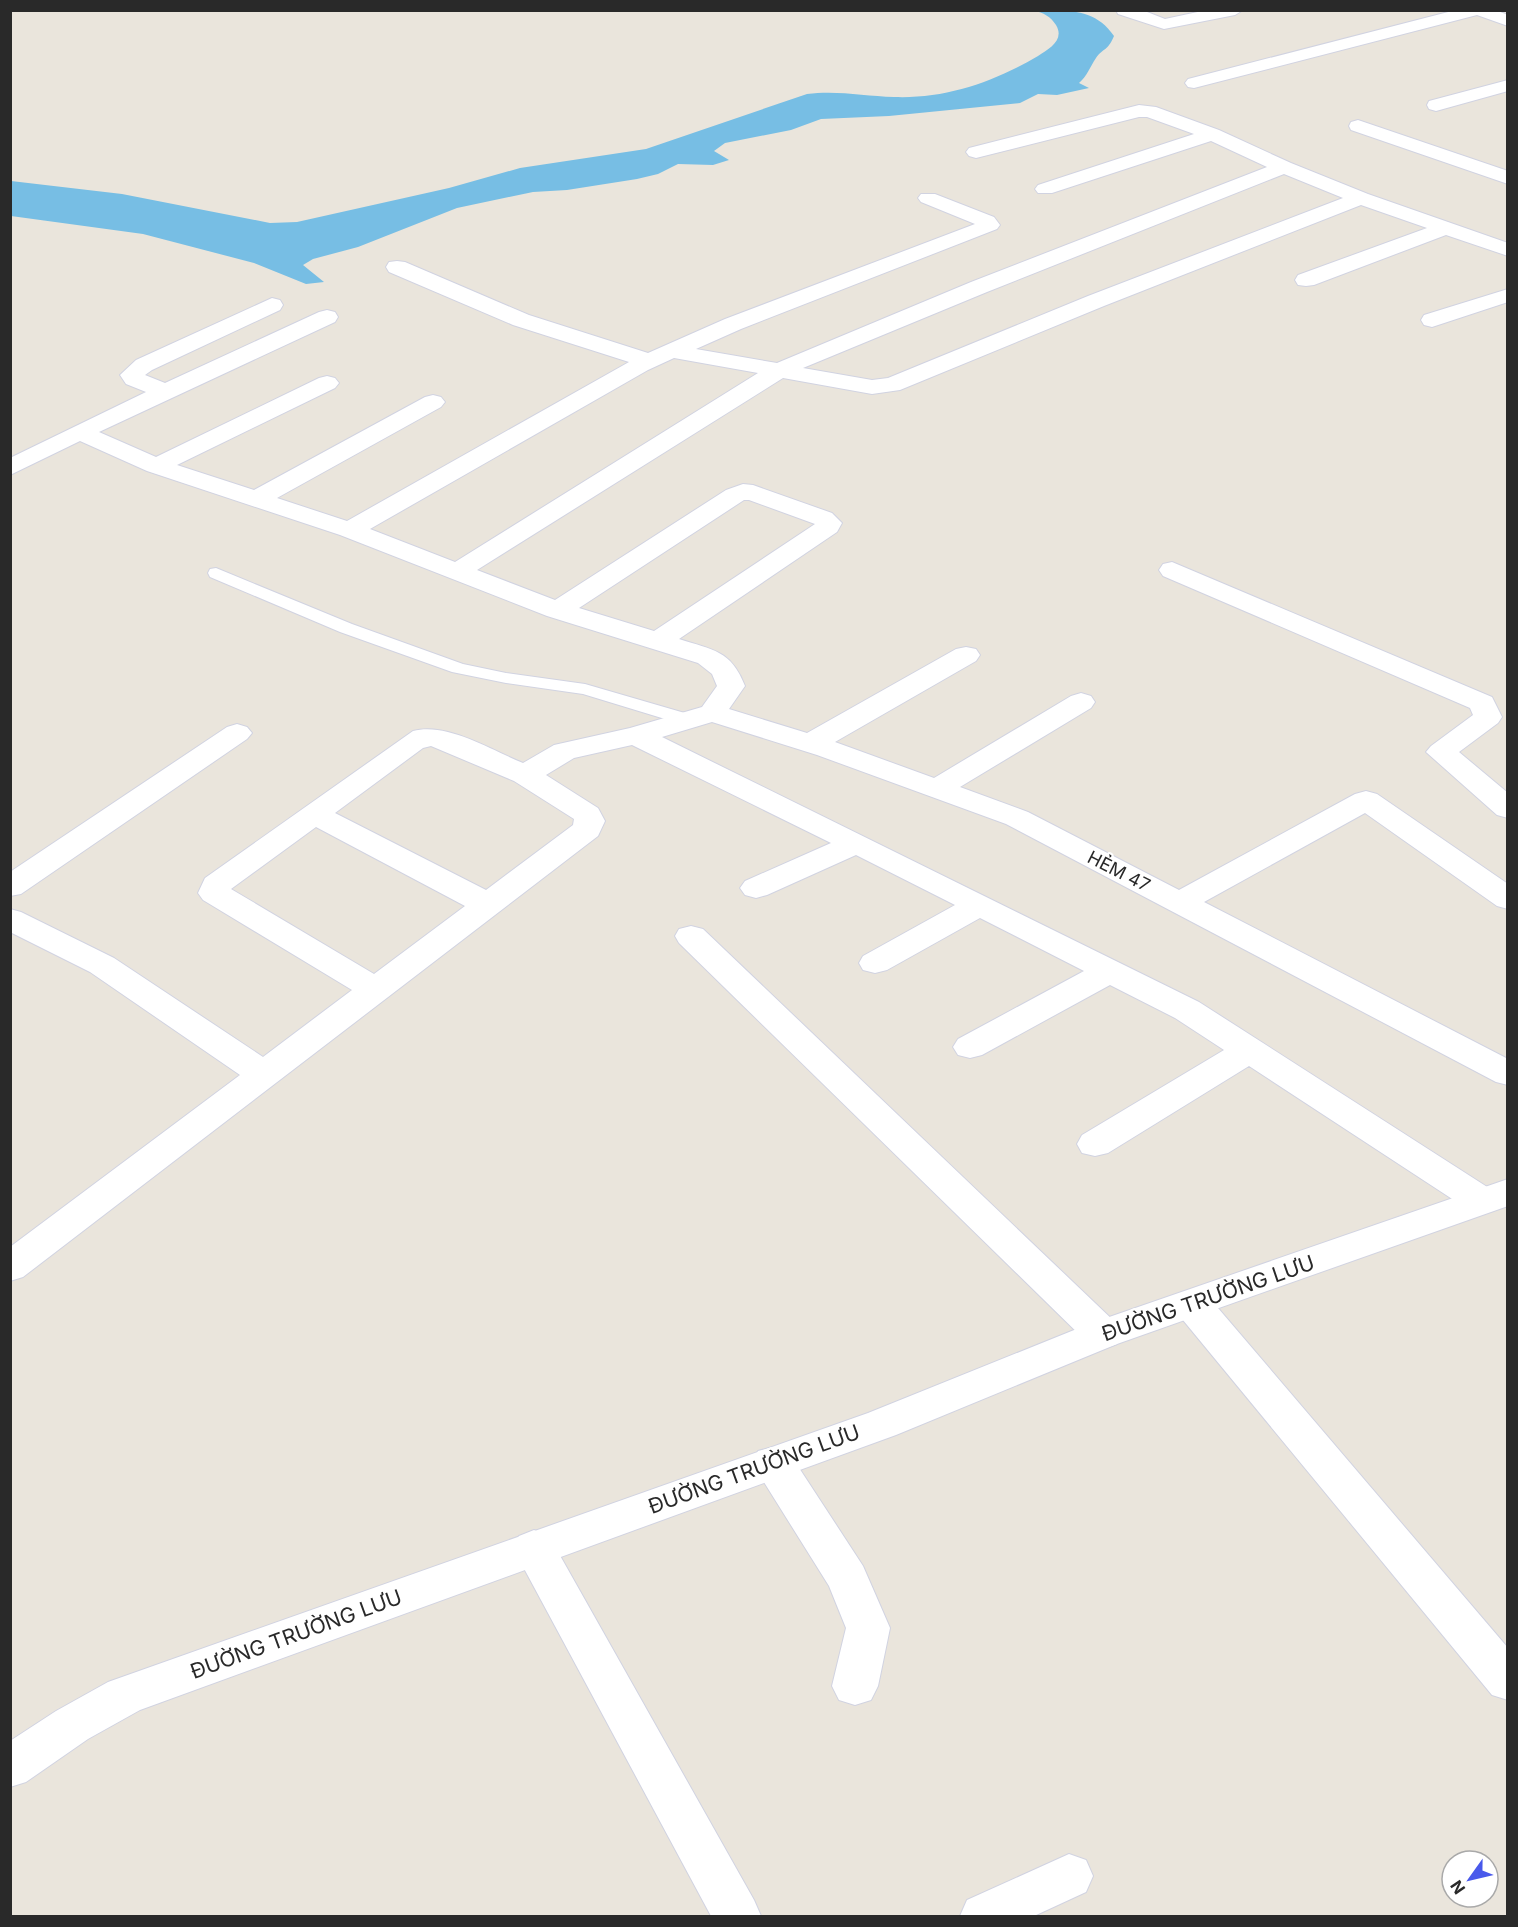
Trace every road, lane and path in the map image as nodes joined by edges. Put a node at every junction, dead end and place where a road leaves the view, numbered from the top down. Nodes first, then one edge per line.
1 (1124, 10) edge
2 (1235, 10) edge
3 (1478, 10) edge
4 (1508, 21) edge
5 (1194, 82) dead end
6 (1508, 85) edge
7 (1436, 105) dead end
8 (1358, 126) dead end
9 (1212, 134) junction
10 (976, 152) dead end
11 (1284, 167) junction
12 (1508, 178) edge
13 (1045, 189) dead end
14 (928, 198) dead end
15 (1361, 198) junction
16 (1446, 228) junction
17 (1508, 250) edge
18 (397, 267) dead end
19 (1306, 280) dead end
20 (1508, 295) edge
21 (272, 304) dead end
22 (327, 317) dead end
23 (1432, 320) dead end
24 (672, 351) junction
25 (644, 363) junction
26 (778, 371) junction
27 (327, 383) dead end
28 (165, 392) junction
29 (433, 402) dead end
30 (79, 432) junction
31 (156, 466) junction
32 (10, 468) edge
33 (258, 498) junction
34 (349, 530) junction
35 (1172, 570) dead end
36 (458, 571) junction
37 (216, 573) dead end
38 (557, 610) junction
39 (657, 642) junction
40 (966, 655) dead end
41 (1081, 702) dead end
42 (700, 716) junction
43 (237, 733) dead end
44 (636, 735) junction
45 (810, 744) junction
46 (525, 775) junction
47 (936, 789) junction
48 (1508, 809) edge
49 (315, 814) junction
50 (856, 843) junction
51 (10, 887) edge
52 (756, 888) dead end
53 (1508, 898) edge
54 (1179, 903) junction
55 (487, 904) junction
56 (980, 905) junction
57 (10, 920) edge
58 (691, 936) dead end
59 (875, 963) dead end
60 (1110, 971) junction
61 (374, 989) junction
62 (970, 1047) dead end
63 (1249, 1050) junction
64 (263, 1074) junction
65 (1508, 1074) edge
66 (1095, 1144) dead end
67 (1495, 1197) edge
68 (10, 1266) edge
69 (1192, 1304) junction
70 (1103, 1334) junction
71 (773, 1463) junction
72 (534, 1548) junction
73 (1508, 1681) edge
74 (855, 1686) dead end
75 (10, 1767) edge
76 (1069, 1876) dead end
77 (737, 1917) edge
78 (984, 1917) edge

1 - 2 street
3 - 4 street
3 - 5 street
6 - 7 street
8 - 12 street
9 - 10 street
9 - 11 street
9 - 13 street
11 - 15 street
11 - 26 street
14 - 24 street
15 - 16 street
15 - 26 street
16 - 17 street
16 - 19 street
18 - 25 street
20 - 23 street
21 - 28 street
22 - 28 street
24 - 25 street
24 - 26 street
25 - 34 street
26 - 36 street
27 - 31 street
28 - 30 street
29 - 33 street
30 - 31 street
30 - 32 street
31 - 33 street
33 - 34 street
34 - 36 street
35 - 48 street
36 - 38 street
37 - 42 lane
38 - 39 street
38 - 39 street
39 - 42 street
40 - 45 street
41 - 47 street
42 - 44 street
42 - 45 street, HẺM 47
43 - 51 street
44 - 46 street
44 - 50 street
45 - 47 street, HẺM 47
46 - 49 street
46 - 55 street
47 - 54 street, HẺM 47
49 - 55 street
49 - 61 street
50 - 52 street
50 - 56 street
53 - 54 street
54 - 65 street, HẺM 47
55 - 61 street
56 - 59 street
56 - 60 street
57 - 64 street
58 - 70 street
60 - 62 street
60 - 63 street
61 - 64 street
63 - 66 street
63 - 67 street
64 - 68 street
67 - 69 street, ĐƯỜNG TRƯỜNG LƯU
69 - 70 street, ĐƯỜNG TRƯỜNG LƯU
69 - 73 street
70 - 71 street, ĐƯỜNG TRƯỜNG LƯU
71 - 72 street, ĐƯỜNG TRƯỜNG LƯU
71 - 74 street
72 - 75 street, ĐƯỜNG TRƯỜNG LƯU
72 - 77 street
76 - 78 street

